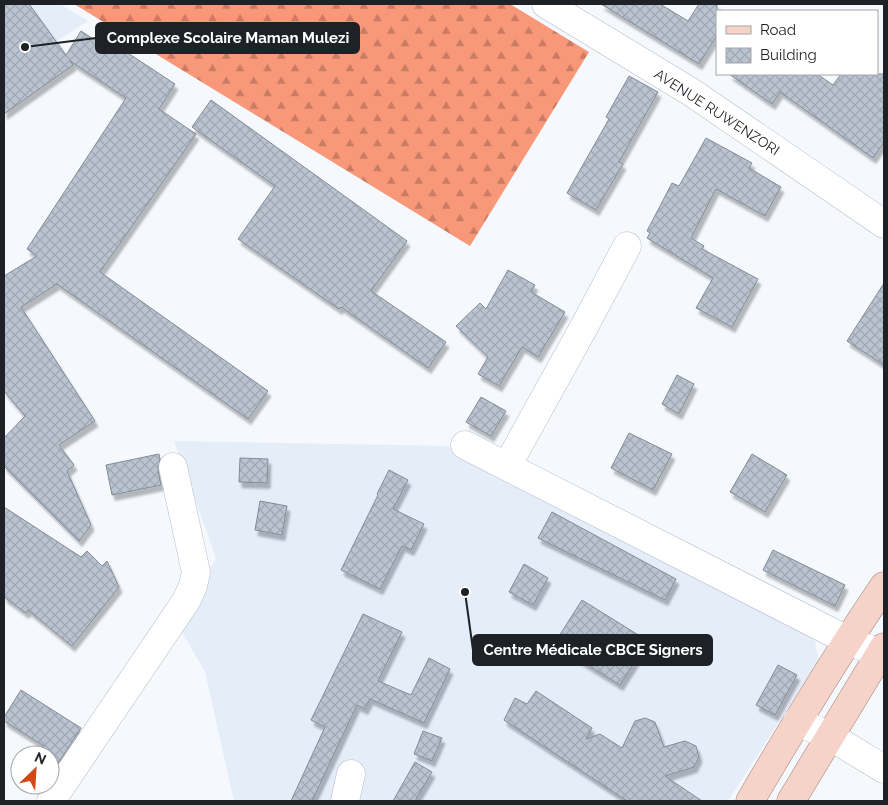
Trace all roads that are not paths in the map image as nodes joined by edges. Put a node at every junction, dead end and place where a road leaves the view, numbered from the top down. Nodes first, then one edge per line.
1 (546, 4) edge
2 (884, 224) edge
3 (627, 246) dead end
4 (465, 445) dead end
5 (506, 466) junction
6 (173, 467) dead end
7 (884, 586) edge
8 (847, 640) junction
9 (882, 651) edge
10 (797, 721) junction
11 (832, 736) junction
12 (884, 769) edge
13 (351, 774) dead end
14 (51, 801) edge
15 (345, 801) edge
16 (750, 801) edge
17 (791, 801) edge

1 - 2 street, AVENUE RUWENZORI
3 - 5 street
4 - 5 street
5 - 8 street
6 - 14 street
7 - 8 main road
8 - 9 street
8 - 10 main road
9 - 11 main road
10 - 11 street
10 - 16 main road
11 - 12 street
11 - 17 main road
13 - 15 street

